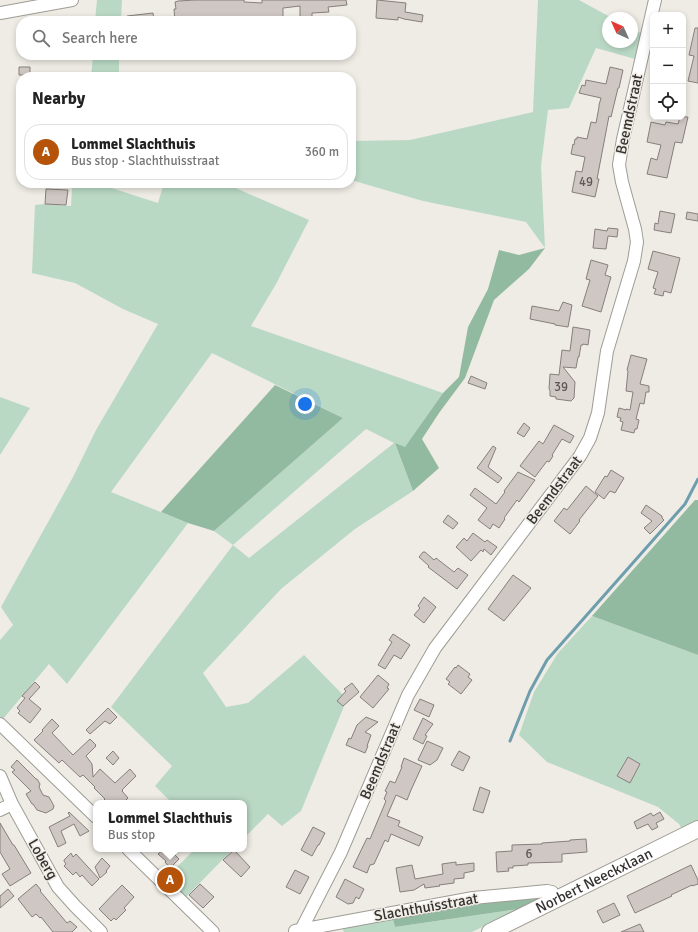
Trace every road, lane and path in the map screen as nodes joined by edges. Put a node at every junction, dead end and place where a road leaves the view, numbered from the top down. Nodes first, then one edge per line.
1 (72, 0) edge
2 (655, 0) edge
3 (0, 13) edge
4 (0, 724) edge
5 (0, 776) edge
6 (12, 804) junction
7 (0, 810) edge
8 (93, 814) edge
9 (698, 829) edge
10 (131, 852) edge
11 (557, 899) junction
12 (101, 932) edge
13 (213, 932) edge
14 (297, 932) edge
15 (490, 932) edge

1 - 3 street
2 - 14 street, Beemdstraat
4 - 8 street
5 - 6 street, Loberg
6 - 7 street
6 - 12 street, Loberg
9 - 11 main road, Norbert Neeckxlaan
10 - 13 street
11 - 14 street, Slachthuisstraat
11 - 15 main road, Norbert Neeckxlaan

